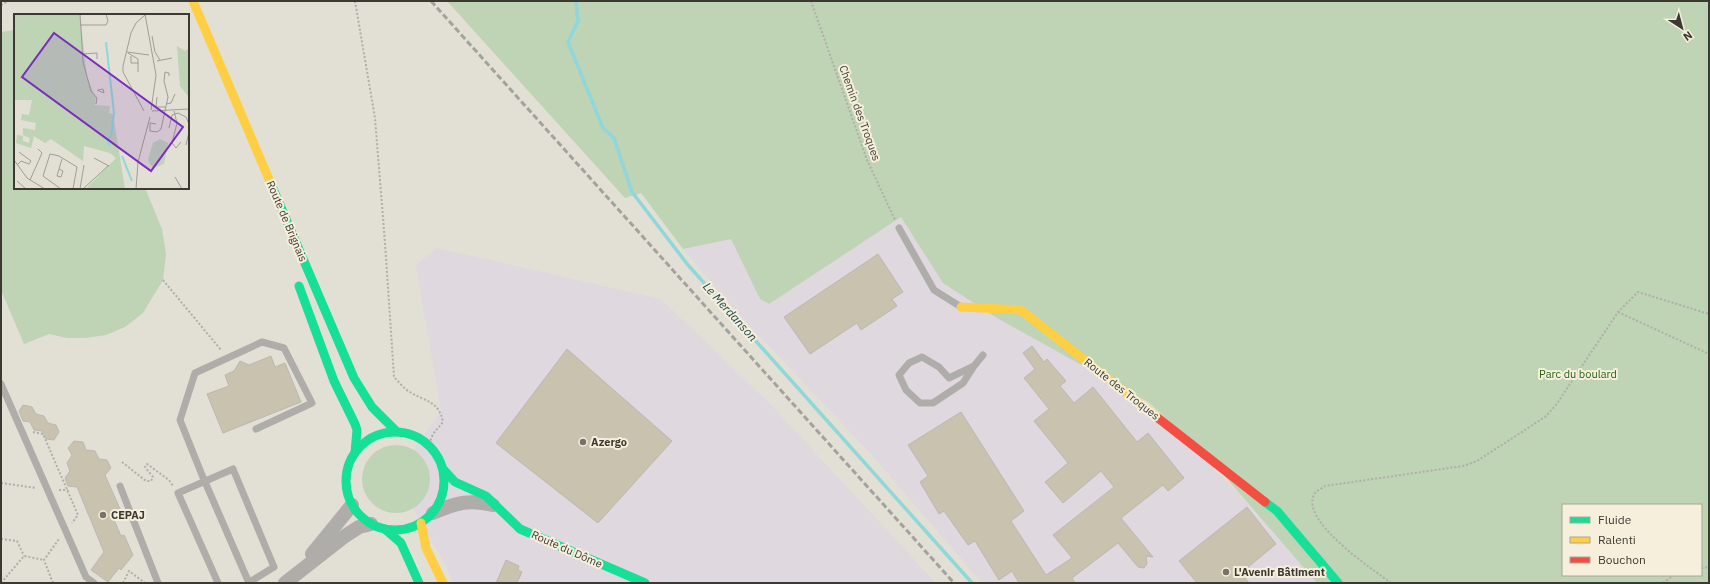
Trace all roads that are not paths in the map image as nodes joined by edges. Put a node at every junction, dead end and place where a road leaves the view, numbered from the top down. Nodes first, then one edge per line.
1 (193, 1) edge
2 (899, 228) road end
3 (295, 277) dead end
4 (961, 307) joint
5 (983, 356) dead end
6 (974, 366) junction
7 (1, 384) edge
8 (256, 429) dead end
9 (396, 431) junction
10 (354, 454) junction
11 (444, 470) junction
12 (205, 481) junction
13 (120, 486) dead end
14 (352, 505) junction
15 (495, 506) junction
16 (433, 513) junction
17 (421, 523) junction
18 (371, 524) junction
19 (385, 529) junction
20 (290, 579) edge
21 (1335, 582) edge
22 (94, 583) edge
23 (158, 583) edge
24 (218, 583) edge
25 (249, 583) edge
26 (419, 583) edge
27 (443, 583) edge
28 (645, 583) edge

1 - 9 main road, Route de Brignais
2 - 4 lane, Route des Troques
3 - 10 main road, Route de Brignais
4 - 21 main road, Route des Troques
5 - 6 lane
6 - 6 lane
7 - 22 lane
8 - 12 lane
9 - 10 main road
9 - 11 main road
10 - 14 main road
11 - 15 main road, Route du Dôme
11 - 16 main road
12 - 24 lane
12 - 25 lane
12 - 25 lane
13 - 23 lane
14 - 18 main road
14 - 20 street
15 - 16 street
15 - 28 main road, Route du Dôme
16 - 17 main road
17 - 19 main road
17 - 27 main road
18 - 19 main road
18 - 20 street
19 - 26 main road

